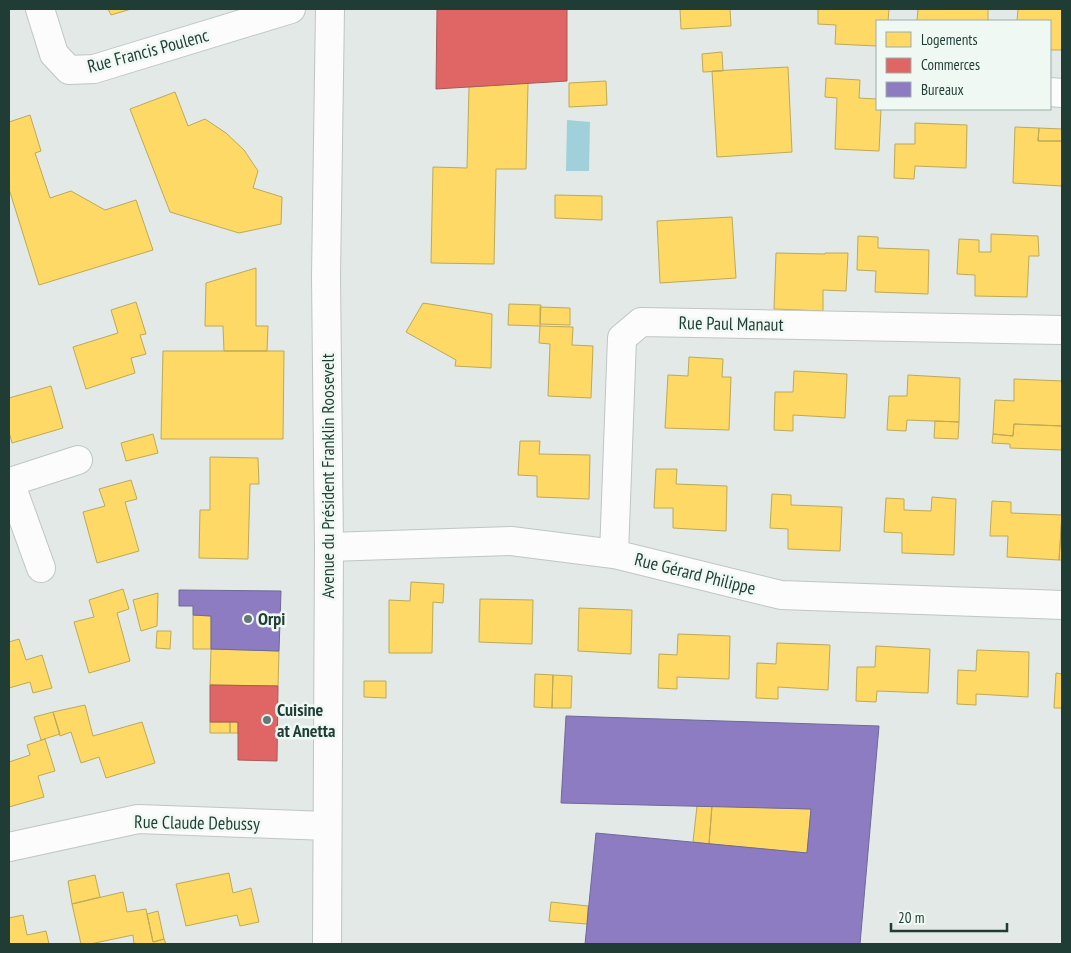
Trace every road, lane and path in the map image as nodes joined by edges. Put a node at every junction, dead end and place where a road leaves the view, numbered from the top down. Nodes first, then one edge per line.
1 (40, 9) edge
2 (291, 9) edge
3 (330, 9) edge
4 (1062, 330) edge
5 (78, 460) dead end
6 (10, 482) edge
7 (329, 547) junction
8 (614, 554) junction
9 (41, 568) dead end
10 (1062, 605) edge
11 (327, 826) junction
12 (9, 847) edge
13 (327, 944) edge

1 - 2 street, Rue Francis Poulenc
3 - 7 street, Avenue du Président Franklin Roosevelt
4 - 8 street, Rue Paul Manaut
5 - 6 street
6 - 9 street
7 - 8 street, Rue Gérard Philippe
7 - 11 street, Avenue du Président Franklin Roosevelt
8 - 10 street, Rue Gérard Philippe
11 - 12 street, Rue Claude Debussy
11 - 13 street, Avenue du Président Franklin Roosevelt

